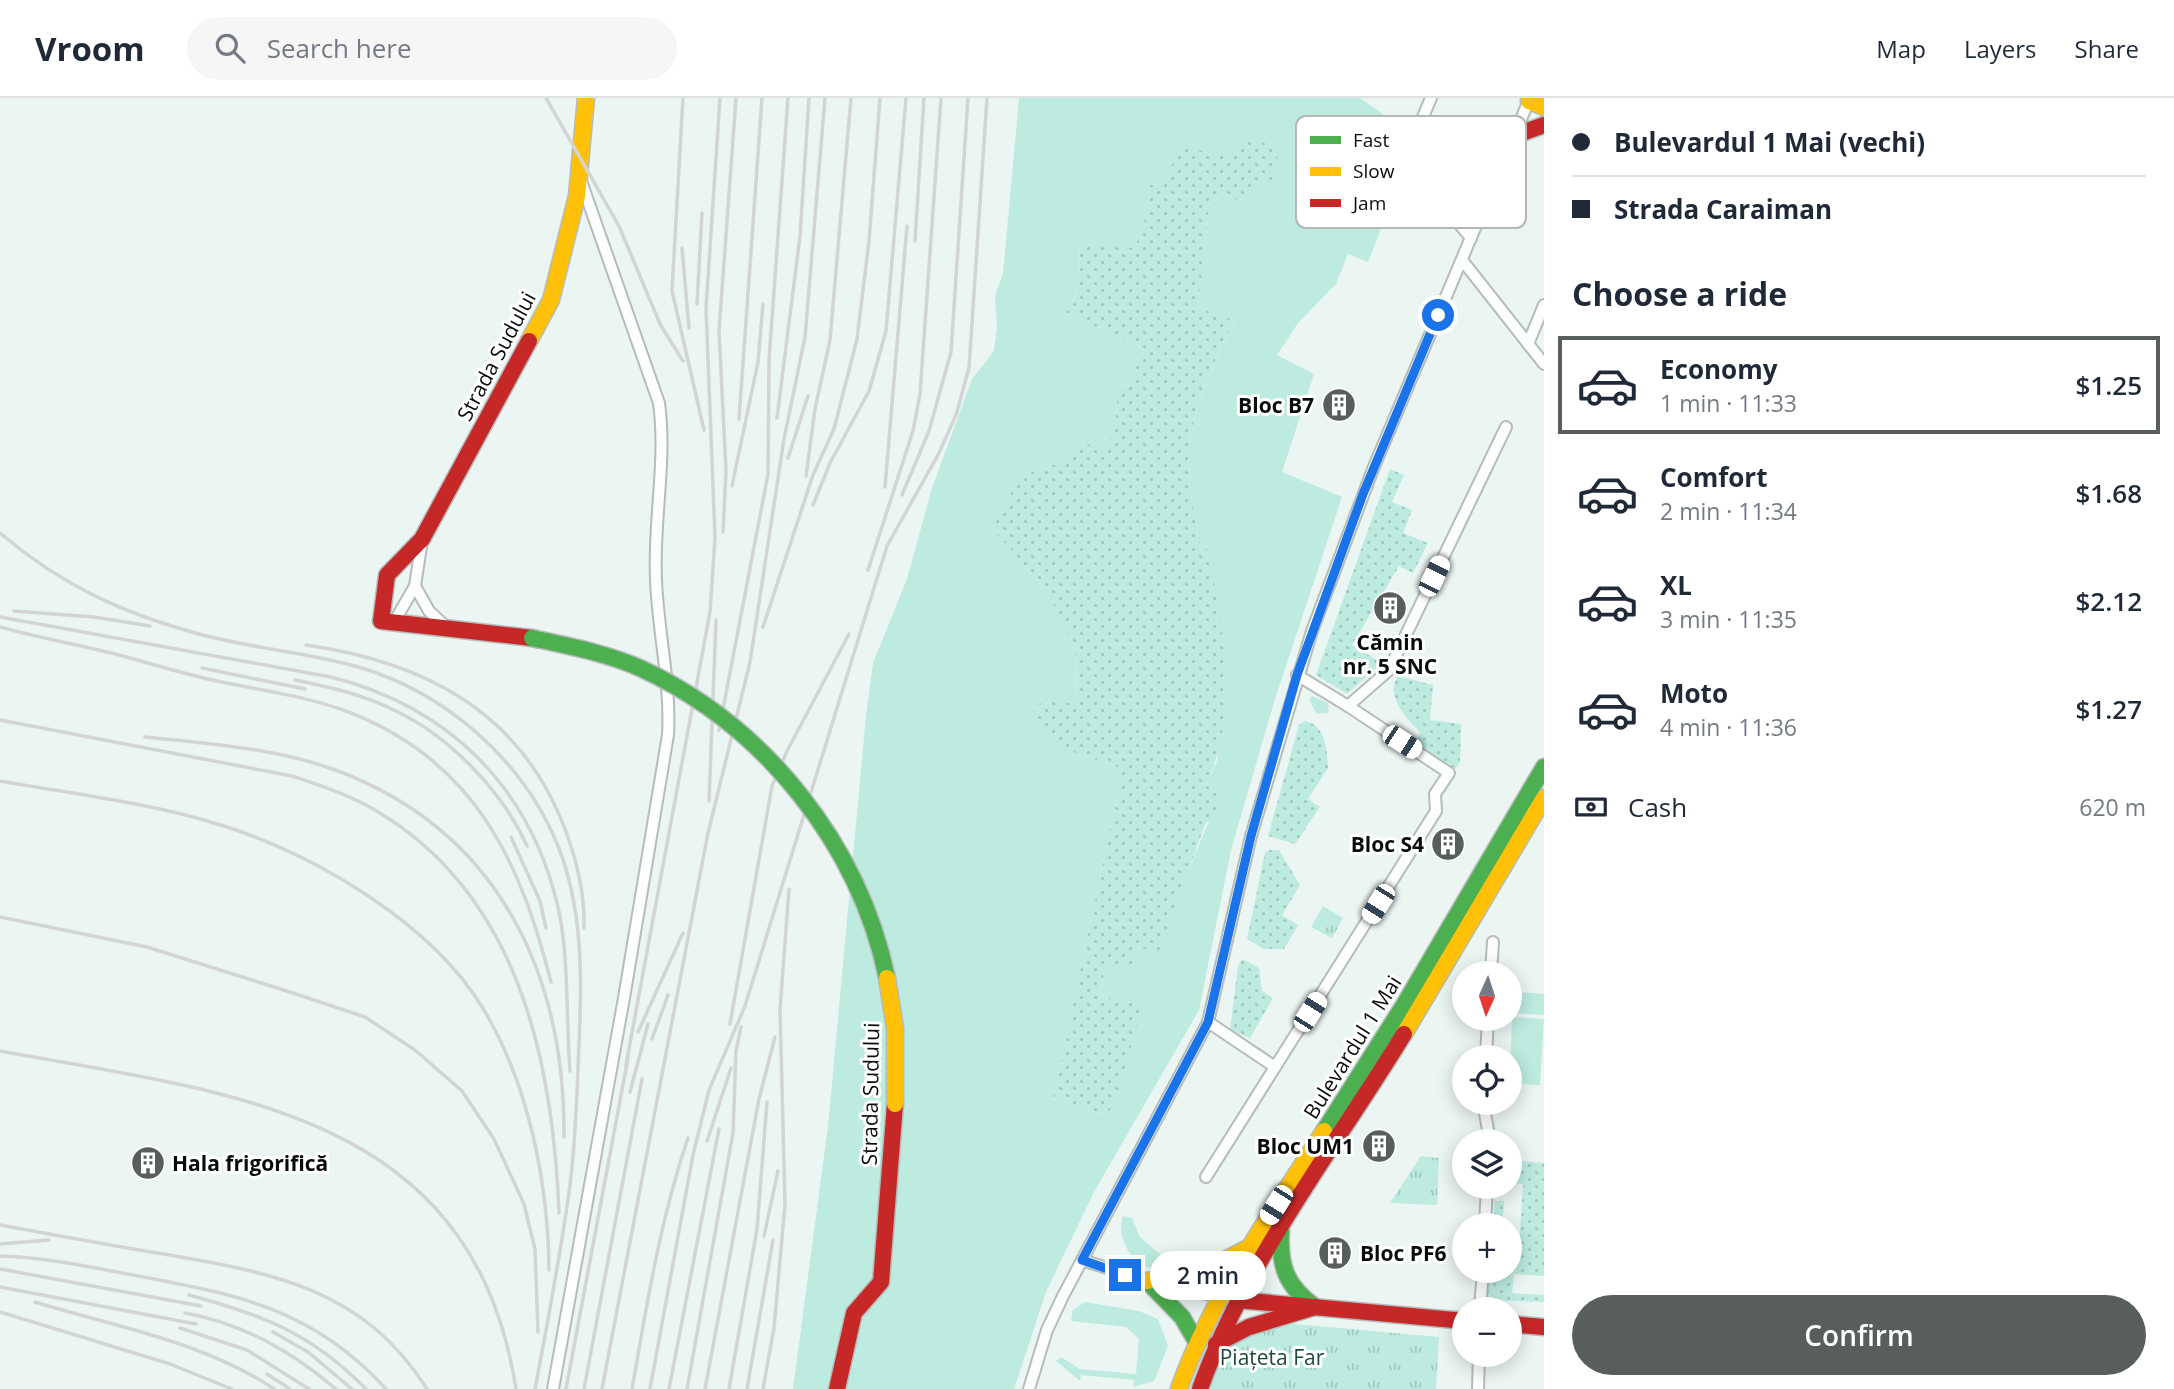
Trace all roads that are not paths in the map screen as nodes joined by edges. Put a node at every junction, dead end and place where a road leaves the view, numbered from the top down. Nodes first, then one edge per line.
1 (586, 98) edge
2 (1431, 98) edge
3 (1423, 116) edge
4 (1544, 125) edge
5 (1526, 132) edge
6 (580, 178) junction
7 (1463, 228) edge
8 (1475, 228) edge
9 (1471, 238) junction
10 (1462, 260) junction
11 (1544, 305) edge
12 (1528, 344) junction
13 (1544, 364) edge
14 (1506, 427) dead end
15 (422, 539) junction
16 (415, 586) junction
17 (388, 622) junction
18 (446, 627) junction
19 (1297, 675) junction
20 (1348, 706) junction
21 (1544, 767) edge
22 (1544, 799) edge
23 (1493, 942) dead end
24 (1492, 961) edge
25 (1208, 1022) junction
26 (1275, 1067) junction
27 (1206, 1177) dead end
28 (1281, 1230) junction
29 (1249, 1247) junction
30 (1082, 1260) junction
31 (1147, 1281) junction
32 (1219, 1297) junction
33 (1238, 1300) junction
34 (1315, 1307) junction
35 (1452, 1320) edge
36 (1522, 1325) edge
37 (1544, 1327) edge
38 (1196, 1341) junction
39 (1216, 1344) junction
40 (1479, 1367) edge
41 (553, 1389) edge
42 (837, 1389) edge
43 (1029, 1389) edge
44 (1179, 1389) edge
45 (1200, 1389) edge
46 (1478, 1389) edge

1 - 6 street, Strada Sudului
2 - 3 street
4 - 5 street
6 - 15 street, Strada Sudului
6 - 41 street
7 - 9 street
8 - 9 street
9 - 10 street
10 - 12 street
10 - 19 street
11 - 12 street
12 - 13 street
14 - 20 street
15 - 16 street, Strada Sudului
15 - 17 street, Strada Sudului
16 - 17 street, Strada Sudului
16 - 18 street
17 - 18 street, Strada Sudului
18 - 42 street, Strada Sudului, bridge
19 - 20 street
19 - 25 street
20 - 26 street
21 - 29 street, Bulevardul 1 Mai
22 - 28 street, Bulevardul 1 Mai
23 - 24 street
25 - 26 street
25 - 30 street
26 - 27 street
28 - 33 street, Bulevardul 1 Mai
28 - 34 street
29 - 31 street
29 - 32 street, Bulevardul 1 Mai
30 - 31 street
30 - 43 street
31 - 32 street
31 - 38 street
32 - 33 street
32 - 38 street, Bulevardul 1 Mai
33 - 34 street
33 - 39 street, Bulevardul 1 Mai
34 - 35 street
34 - 39 street
36 - 37 street
38 - 44 street, Bulevardul 1 Mai
39 - 45 street, Bulevardul 1 Mai
40 - 46 street

